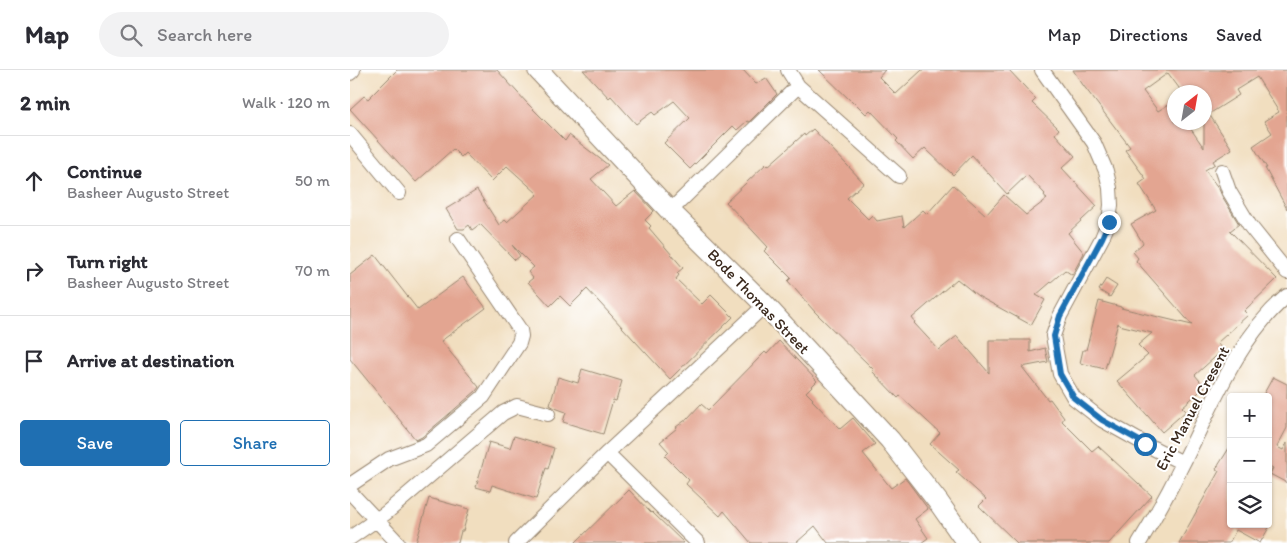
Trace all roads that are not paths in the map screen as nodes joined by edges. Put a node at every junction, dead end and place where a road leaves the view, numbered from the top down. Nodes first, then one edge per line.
1 (353, 70) edge
2 (538, 70) edge
3 (788, 70) edge
4 (1042, 70) edge
5 (350, 73) edge
6 (798, 86) junction
7 (350, 134) edge
8 (1222, 171) dead end
9 (899, 176) dead end
10 (398, 193) dead end
11 (670, 211) junction
12 (458, 239) dead end
13 (1287, 272) edge
14 (1287, 296) edge
15 (764, 305) junction
16 (548, 414) dead end
17 (607, 452) junction
18 (1183, 463) junction
19 (350, 485) edge
20 (350, 492) edge
21 (377, 520) junction
22 (350, 538) edge
23 (398, 543) edge
24 (516, 543) edge
25 (698, 543) edge
26 (967, 543) edge
27 (1139, 543) edge

1 - 5 street
2 - 11 main road, Bode Thomas Street
3 - 6 street
4 - 18 street
6 - 9 street
6 - 11 street
7 - 10 street
8 - 13 street
11 - 15 main road, Bode Thomas Street
12 - 19 street
14 - 18 street, Eric Manuel Cresent
15 - 17 street
15 - 26 main road, Bode Thomas Street
16 - 21 street
17 - 24 street
17 - 25 street
18 - 27 street, Eric Manuel Cresent
20 - 21 street
21 - 22 street
21 - 23 street

